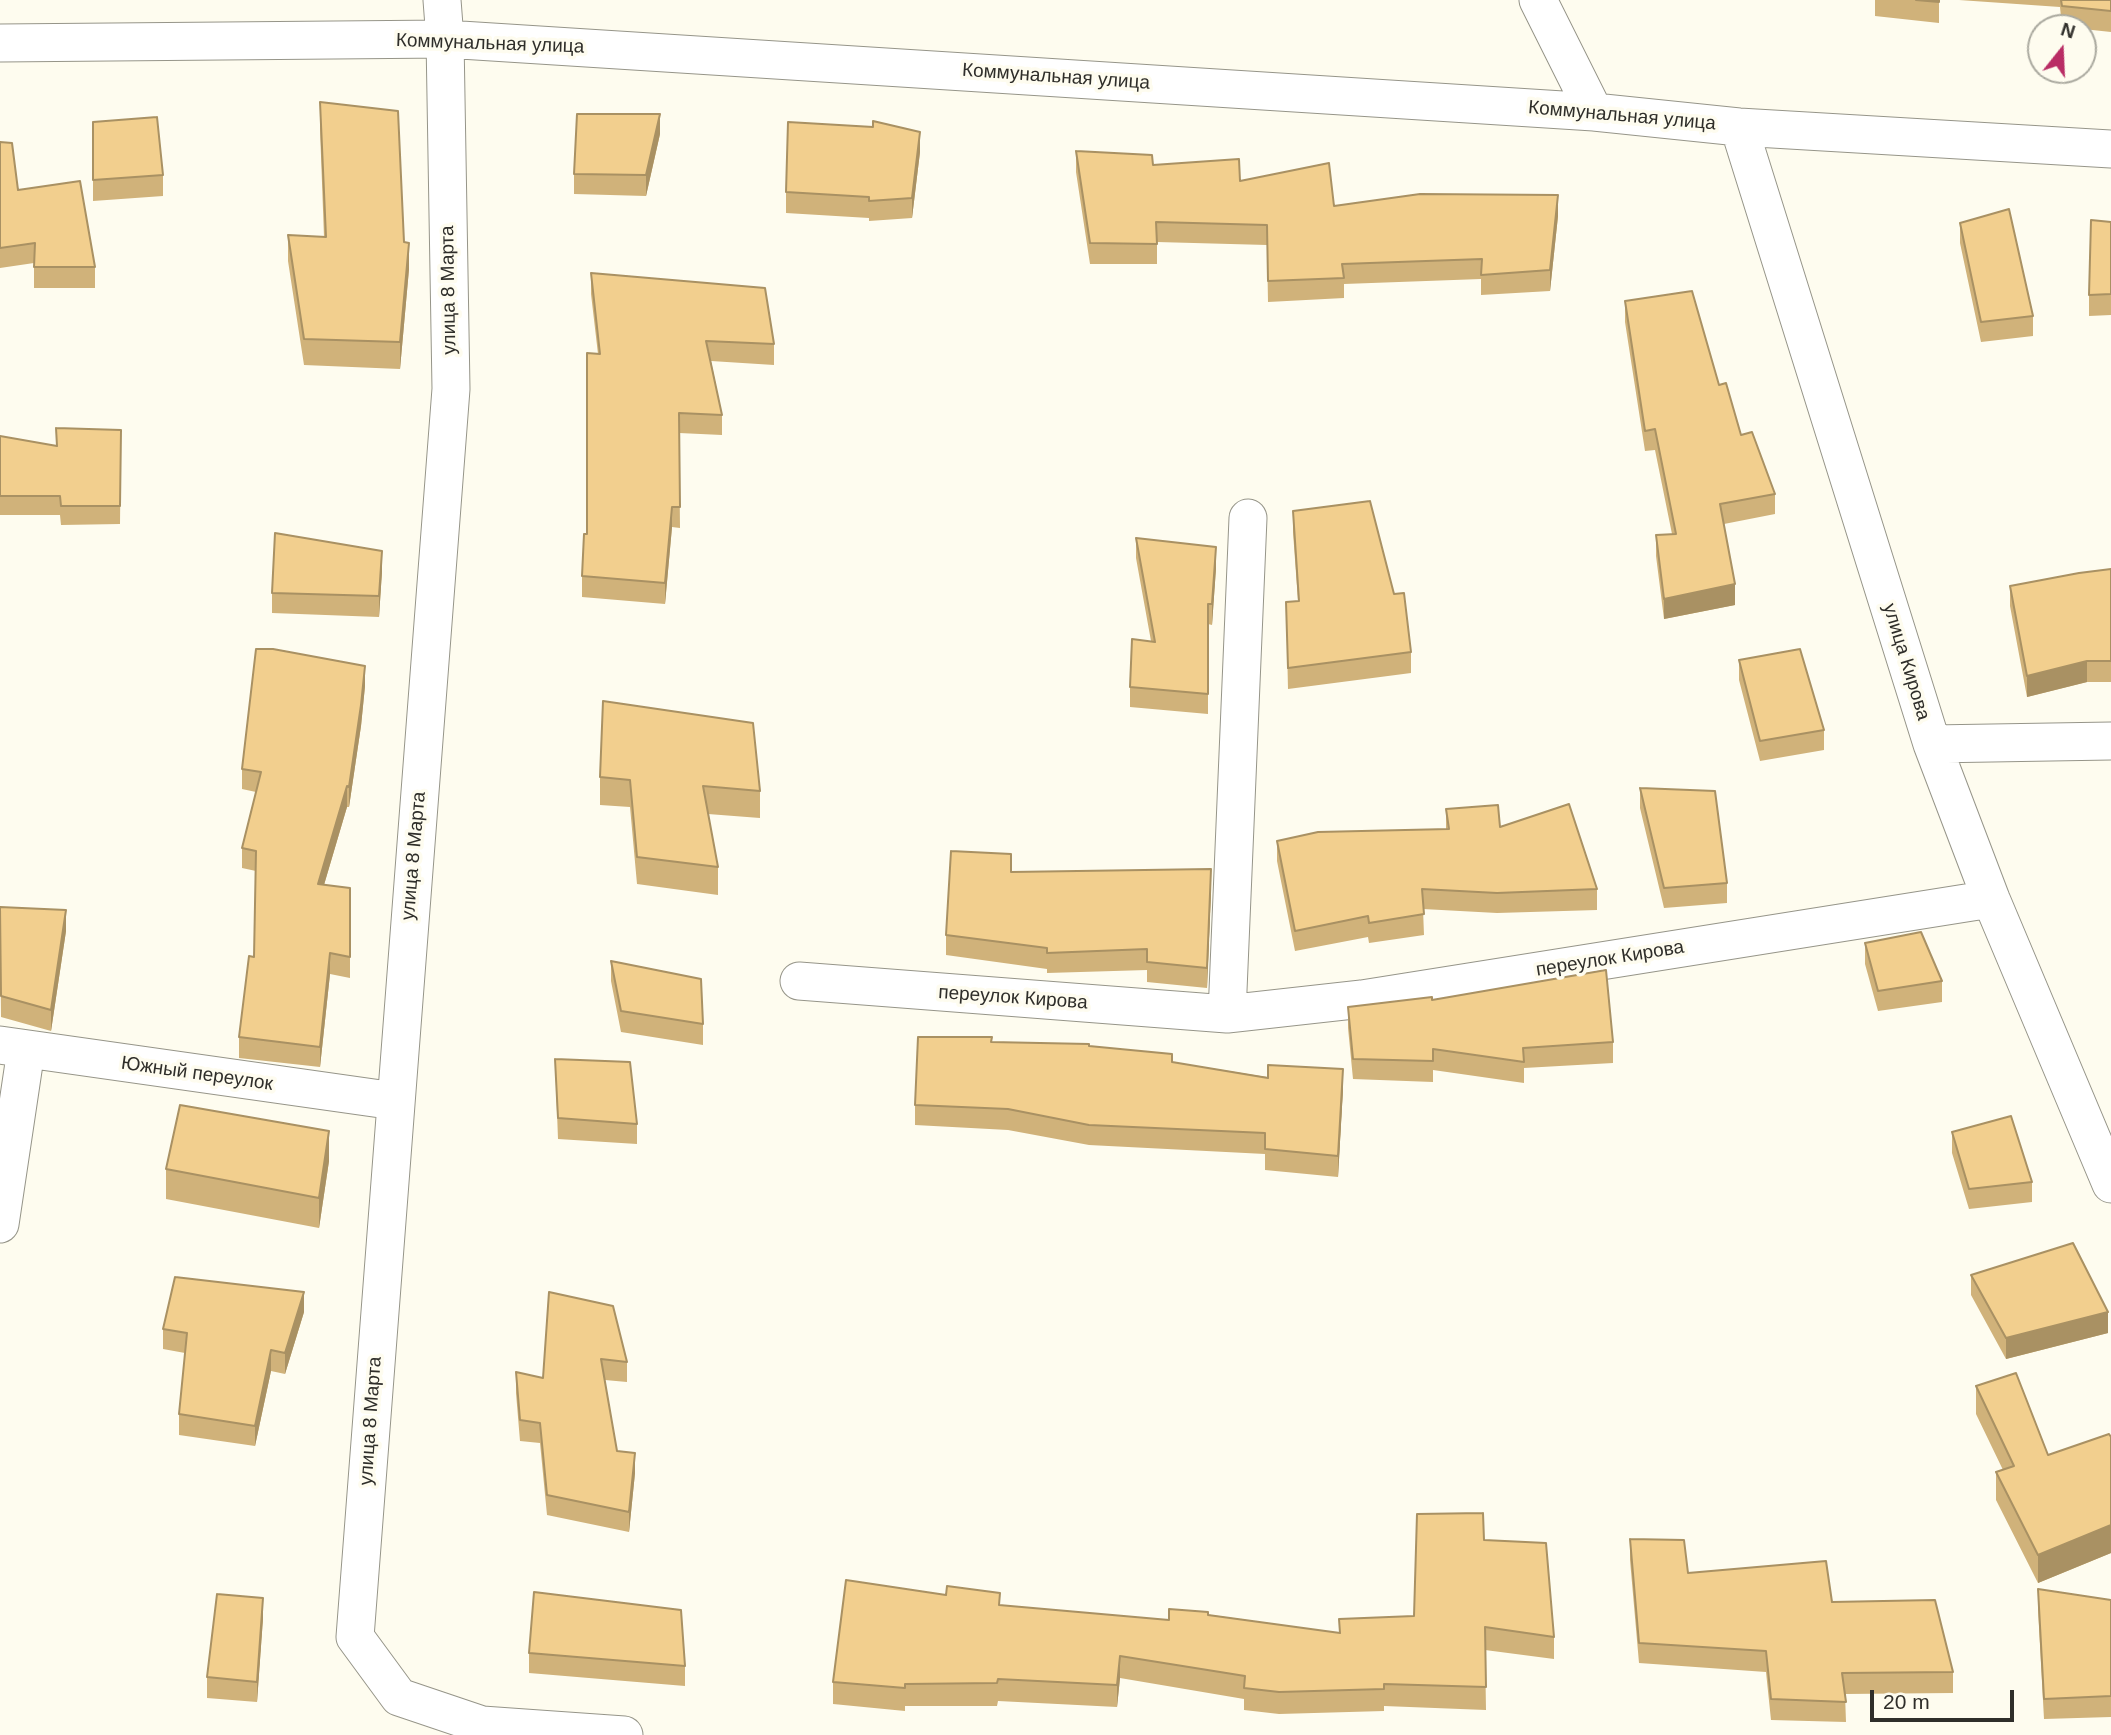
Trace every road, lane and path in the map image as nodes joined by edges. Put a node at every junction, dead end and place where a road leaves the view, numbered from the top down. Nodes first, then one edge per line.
1 (442, 0) edge
2 (1538, 0) edge
3 (445, 39) junction
4 (0, 43) edge
5 (1594, 112) junction
6 (1739, 127) junction
7 (2111, 149) edge
8 (1248, 518) dead end
9 (2111, 741) edge
10 (1932, 744) junction
11 (1992, 899) junction
12 (799, 981) dead end
13 (1227, 1014) junction
14 (13, 1048) edge
15 (395, 1101) junction
16 (2111, 1184) edge
17 (0, 1224) edge
18 (624, 1735) edge

1 - 3 street, улица 8 Марта
2 - 5 street
3 - 4 street, Коммунальная улица
3 - 5 street, Коммунальная улица
3 - 15 street, улица 8 Марта
5 - 6 street, Коммунальная улица
6 - 7 street, Коммунальная улица
6 - 10 street, улица Кирова
8 - 13 street
9 - 10 street
10 - 11 street, улица Кирова
11 - 13 street, переулок Кирова
11 - 16 street, улица Кирова
12 - 13 street, переулок Кирова
14 - 15 street, Южный переулок
14 - 17 street
15 - 18 street, улица 8 Марта

